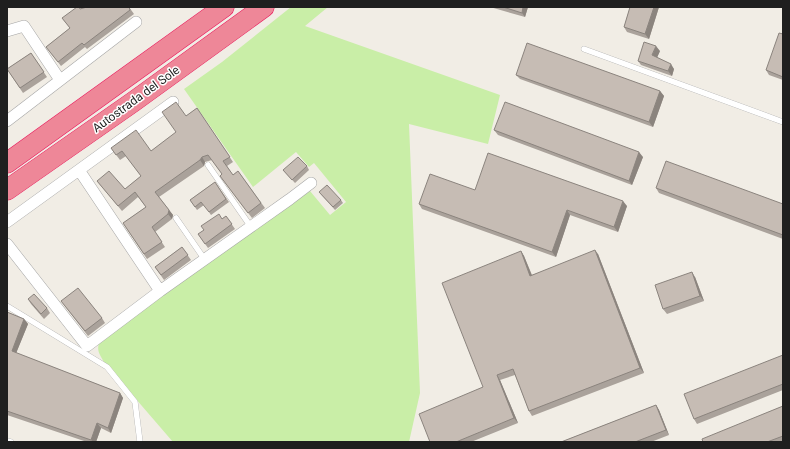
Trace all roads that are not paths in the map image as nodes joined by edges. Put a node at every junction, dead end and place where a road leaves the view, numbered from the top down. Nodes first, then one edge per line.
1 (224, 7) edge
2 (264, 7) edge
3 (136, 22) dead end
4 (7, 31) edge
5 (584, 48) dead end
6 (60, 80) junction
7 (174, 102) edge
8 (7, 121) edge
9 (783, 122) edge
10 (7, 163) edge
11 (208, 165) edge
12 (79, 170) junction
13 (311, 183) dead end
14 (7, 190) edge
15 (176, 218) dead end
16 (7, 222) edge
17 (251, 227) junction
18 (7, 244) edge
19 (205, 260) junction
20 (160, 291) junction
21 (7, 306) edge
22 (7, 441) edge
23 (11, 442) edge
24 (140, 442) edge

1 - 10 highway, Autostrada del Sole
2 - 14 highway, Autostrada del Sole
3 - 6 street
4 - 6 street
5 - 9 lane
6 - 8 street
7 - 12 street
11 - 17 lane
12 - 16 street
12 - 20 street
13 - 17 street
15 - 19 lane
17 - 19 street
18 - 20 street
19 - 20 street
21 - 24 lane
22 - 23 lane

